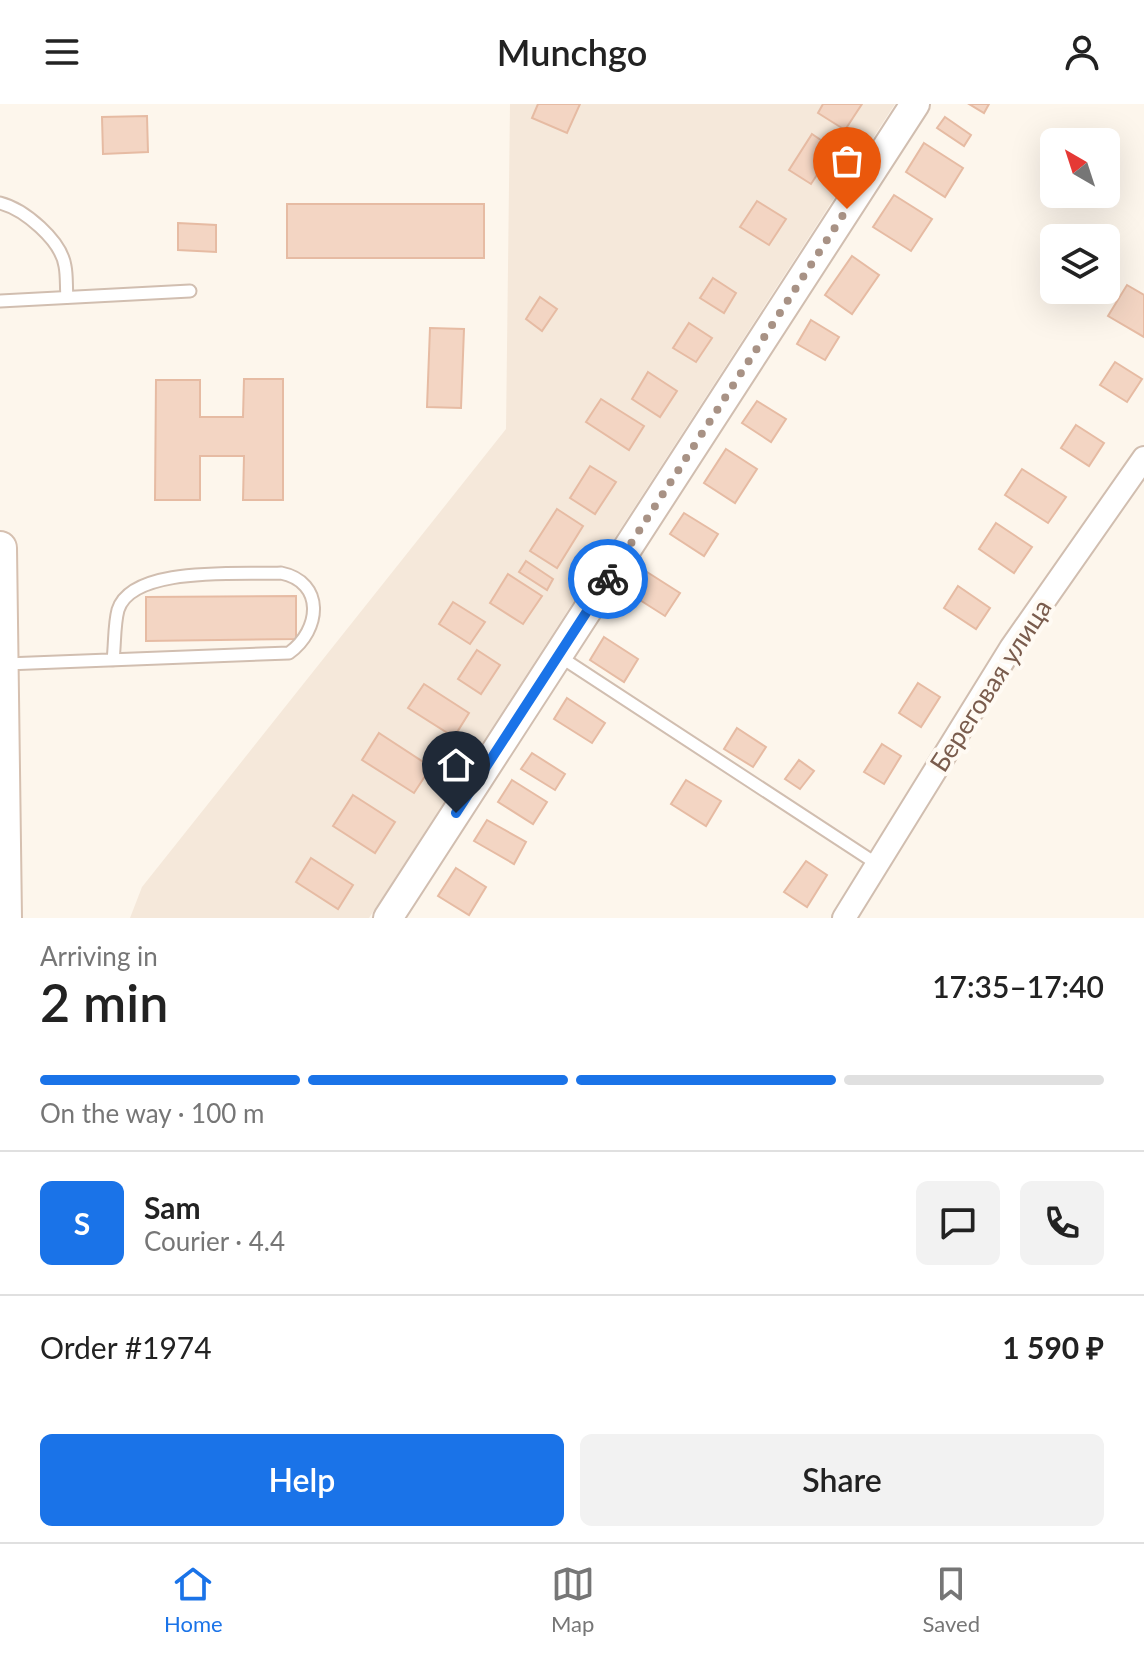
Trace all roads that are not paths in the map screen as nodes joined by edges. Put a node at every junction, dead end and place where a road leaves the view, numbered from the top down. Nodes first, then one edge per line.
1 (915, 104) edge
2 (0, 203) edge
3 (190, 291) dead end
4 (67, 297) junction
5 (0, 301) edge
6 (1144, 458) edge
7 (0, 548) edge
8 (0, 567) edge
9 (558, 655) junction
10 (113, 660) junction
11 (1, 683) edge
12 (1, 775) edge
13 (877, 864) junction
14 (5, 918) edge
15 (388, 918) edge
16 (844, 918) edge

1 - 9 street
2 - 4 lane
3 - 4 lane
4 - 5 lane
6 - 13 street, Береговая улица
7 - 8 main road
8 - 11 main road
9 - 13 lane
9 - 15 street
10 - 10 lane
10 - 11 lane
11 - 12 main road
12 - 14 main road
13 - 16 street, Береговая улица

